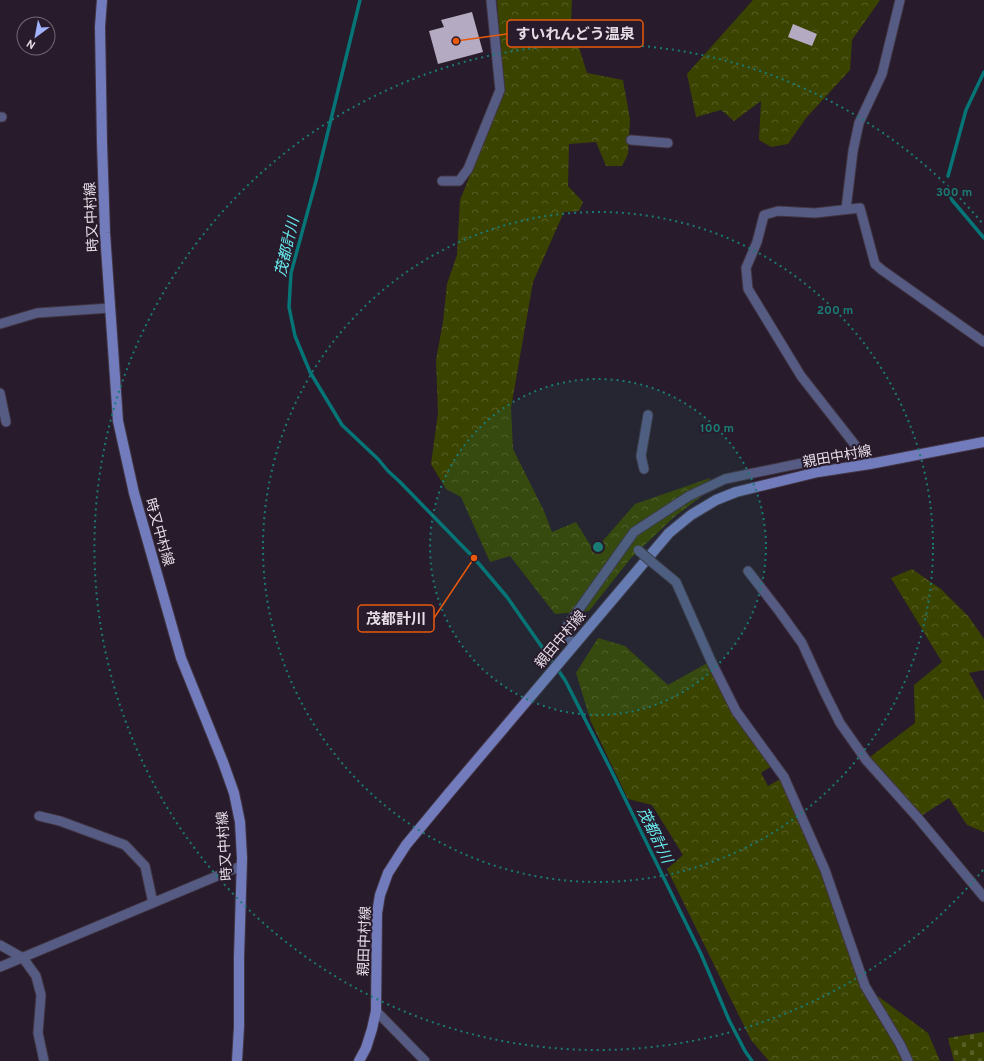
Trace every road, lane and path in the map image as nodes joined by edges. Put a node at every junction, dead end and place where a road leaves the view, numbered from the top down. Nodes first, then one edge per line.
1 (102, 0) edge
2 (491, 0) edge
3 (900, 0) edge
4 (631, 140) dead end
5 (668, 143) dead end
6 (442, 181) dead end
7 (846, 209) junction
8 (110, 308) junction
9 (0, 324) edge
10 (984, 342) edge
11 (0, 393) edge
12 (648, 415) dead end
13 (6, 422) dead end
14 (984, 442) edge
15 (812, 461) dead end
16 (870, 464) junction
17 (644, 469) dead end
18 (627, 540) junction
19 (748, 571) dead end
20 (574, 645) junction
21 (39, 816) dead end
22 (242, 866) junction
23 (984, 897) edge
24 (153, 903) junction
25 (0, 945) edge
26 (23, 958) junction
27 (0, 967) edge
28 (376, 1011) junction
29 (44, 1061) edge
30 (237, 1061) edge
31 (359, 1061) edge
32 (425, 1061) edge
33 (908, 1061) edge

1 - 8 main road, 時又中村線
2 - 6 street
3 - 7 street
4 - 5 street
7 - 10 street
7 - 16 street
8 - 9 street
8 - 22 main road, 時又中村線
11 - 13 street
12 - 17 street
14 - 16 main road, 親田中村線
15 - 18 street
16 - 20 main road, 親田中村線
18 - 20 street
18 - 33 street, bridge
19 - 23 street
20 - 28 main road, 親田中村線
21 - 24 street
22 - 24 street
22 - 30 main road, 時又中村線
24 - 26 street
25 - 26 street
26 - 27 street
26 - 29 street
28 - 31 main road, 親田中村線
28 - 32 street

